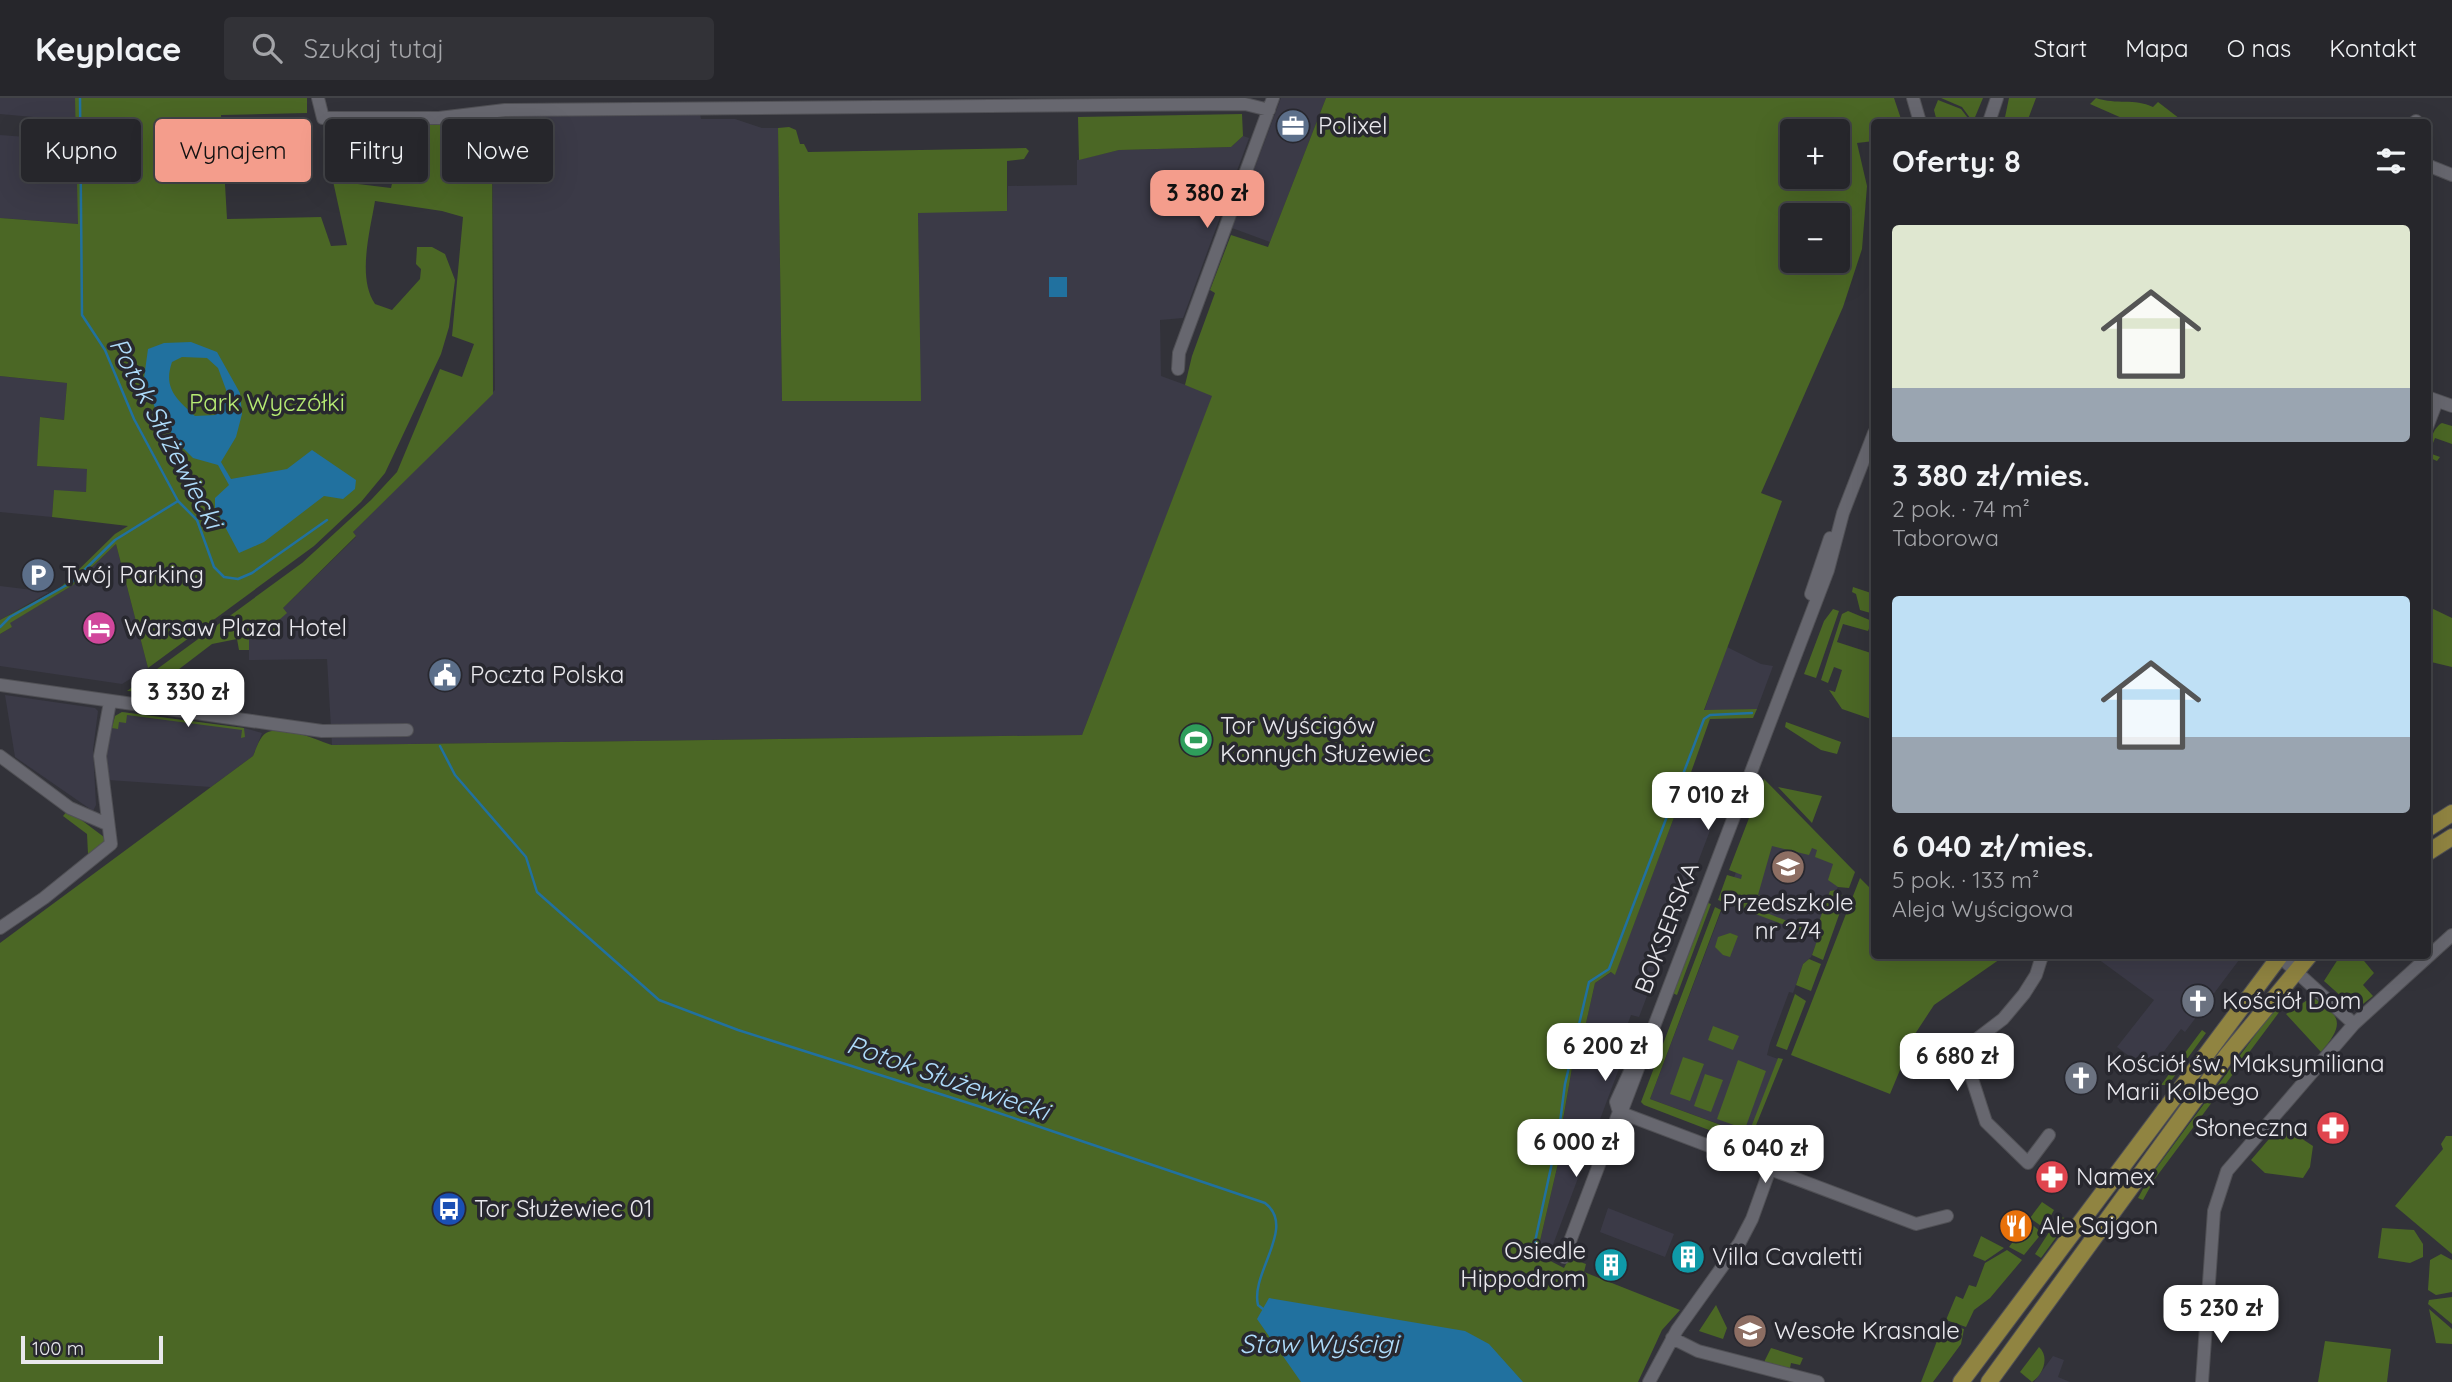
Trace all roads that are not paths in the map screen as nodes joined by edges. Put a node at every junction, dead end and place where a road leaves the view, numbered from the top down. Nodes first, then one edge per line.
1 (317, 98) edge
2 (1913, 98) edge
3 (1997, 98) edge
4 (771, 104) edge
5 (1271, 104) edge
6 (1919, 119) edge
7 (1990, 119) edge
8 (2431, 167) edge
9 (2452, 175) edge
10 (1178, 369) dead end
11 (2432, 399) edge
12 (2452, 406) edge
13 (1871, 444) edge
14 (0, 685) edge
15 (110, 702) junction
16 (407, 730) dead end
17 (0, 756) edge
18 (2452, 813) edge
19 (107, 824) junction
20 (2431, 826) edge
21 (2452, 837) edge
22 (2431, 850) edge
23 (0, 928) edge
24 (2452, 935) edge
25 (2431, 954) edge
26 (2040, 959) edge
27 (2277, 959) edge
28 (2282, 959) edge
29 (2306, 959) edge
30 (2426, 959) edge
31 (2295, 971) junction
32 (2354, 1024) junction
33 (1620, 1112) junction
34 (2049, 1135) dead end
35 (1770, 1169) junction
36 (1947, 1216) dead end
37 (1564, 1257) dead end
38 (1672, 1338) junction
39 (1649, 1382) edge
40 (1818, 1382) edge
41 (1961, 1382) edge
42 (1989, 1382) edge
43 (2202, 1382) edge

1 - 4 street
2 - 6 street
3 - 7 street
4 - 5 street
5 - 10 street
8 - 9 street
11 - 12 street
13 - 33 street, BOKSERSKA
14 - 15 street
15 - 16 street
15 - 19 street
17 - 19 street
18 - 20 main road
19 - 23 street
21 - 22 main road
24 - 25 street
26 - 34 street
27 - 41 main road
28 - 31 street
29 - 31 main road
30 - 32 street
31 - 32 street
31 - 42 main road
32 - 43 street
33 - 35 street
33 - 37 street, BOKSERSKA
35 - 36 street
35 - 38 street
38 - 39 street
38 - 40 street

